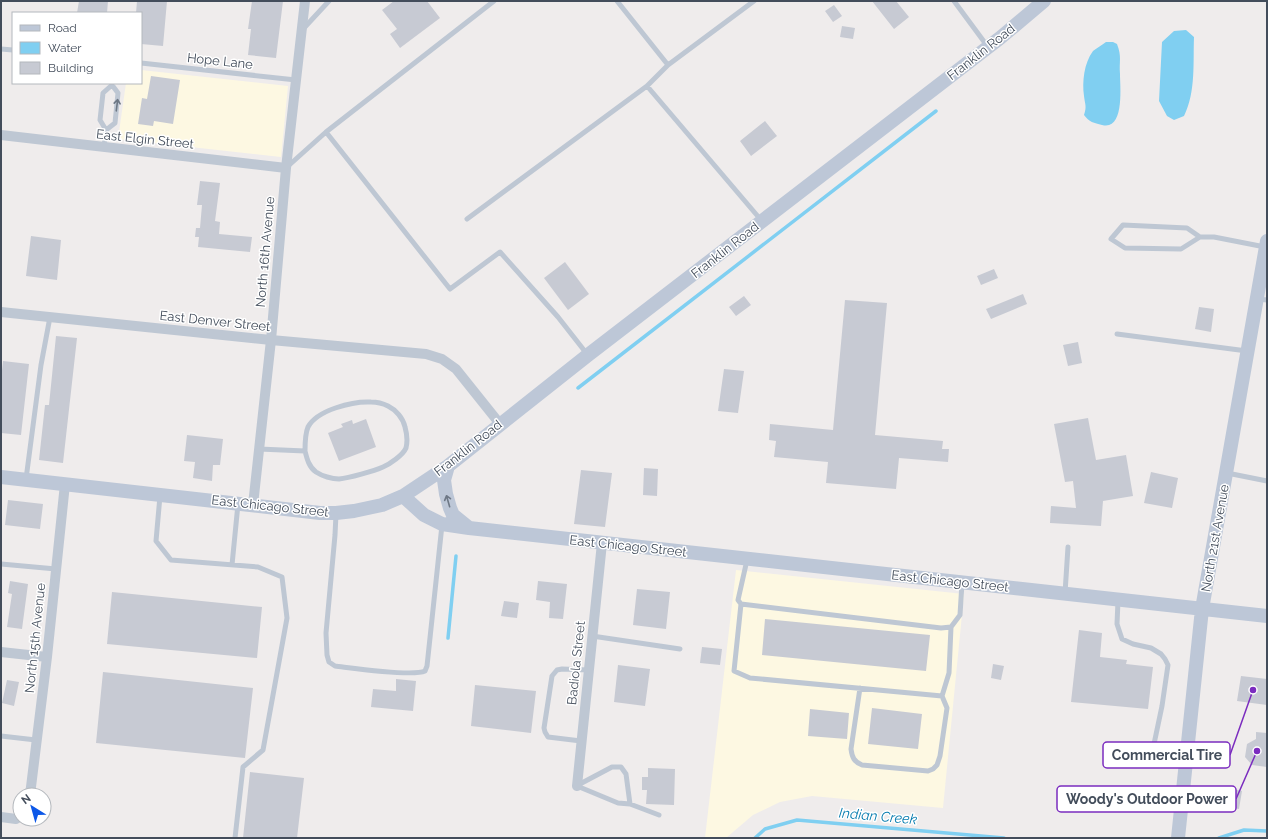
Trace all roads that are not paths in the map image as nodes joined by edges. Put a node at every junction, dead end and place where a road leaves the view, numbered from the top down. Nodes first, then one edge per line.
1 (305, 1) edge
2 (329, 1) edge
3 (494, 1) edge
4 (617, 1) edge
5 (754, 1) edge
6 (954, 1) edge
7 (1044, 1) edge
8 (302, 31) junction
9 (988, 47) junction
10 (1, 49) edge
11 (12, 50) edge
12 (142, 64) edge
13 (668, 65) junction
14 (296, 80) junction
15 (112, 84) edge
16 (647, 86) junction
17 (106, 130) junction
18 (326, 132) junction
19 (1, 136) edge
20 (104, 148) junction
21 (286, 168) junction
22 (467, 219) dead end
23 (762, 221) junction
24 (1200, 237) junction
25 (1266, 244) edge
26 (1262, 299) edge
27 (1, 312) edge
28 (50, 317) junction
29 (1117, 334) dead end
30 (271, 340) junction
31 (1248, 351) junction
32 (588, 355) junction
33 (500, 424) junction
34 (259, 449) junction
35 (305, 451) junction
36 (448, 466) junction
37 (1226, 473) junction
38 (1, 477) edge
39 (26, 480) junction
40 (1267, 481) edge
41 (65, 484) junction
42 (160, 495) junction
43 (403, 496) junction
44 (238, 503) junction
45 (253, 505) junction
46 (336, 513) junction
47 (442, 524) junction
48 (469, 528) junction
49 (602, 543) junction
50 (1068, 547) dead end
51 (747, 559) junction
52 (1, 564) edge
53 (232, 565) junction
54 (56, 569) junction
55 (962, 582) junction
56 (1065, 594) junction
57 (1118, 600) junction
58 (741, 604) junction
59 (1202, 609) junction
60 (1267, 616) edge
61 (951, 627) junction
62 (592, 636) junction
63 (680, 649) dead end
64 (1, 652) edge
65 (47, 657) junction
66 (589, 670) junction
67 (860, 688) junction
68 (942, 696) junction
69 (1, 736) edge
70 (36, 740) junction
71 (581, 741) junction
72 (1186, 760) junction
73 (577, 786) junction
74 (31, 787) edge
75 (630, 804) junction
76 (659, 815) dead end
77 (1, 817) edge
78 (12, 818) edge
79 (1179, 831) edge
80 (235, 838) edge

1 - 8 street, North 16th Avenue
2 - 8 lane
3 - 18 lane
4 - 13 lane
5 - 13 lane
6 - 9 lane
7 - 9 street, Franklin Road
8 - 14 street, North 16th Avenue
9 - 23 street, Franklin Road
10 - 11 lane
12 - 14 lane, Hope Lane
13 - 16 lane
14 - 21 street, North 16th Avenue
15 - 17 lane
17 -> 15 lane
16 - 22 lane
16 - 23 lane
17 - 20 lane
18 - 21 lane
18 - 32 lane
19 - 20 street, East Elgin Street
20 - 21 street, East Elgin Street
21 - 30 street, North 16th Avenue
23 - 32 street, Franklin Road
24 - 24 lane
24 - 25 lane
25 - 26 street, North 21st Avenue
26 - 31 street, North 21st Avenue
27 - 28 street, East Denver Street
28 - 30 street, East Denver Street
28 - 39 lane
29 - 31 lane
30 - 33 street, East Denver Street
30 - 34 street, North 16th Avenue
31 - 37 street, North 21st Avenue
32 - 33 street, Franklin Road
33 - 36 street, Franklin Road
34 - 35 lane
34 - 45 street, North 16th Avenue
35 - 35 lane
36 - 43 street, Franklin Road
48 -> 36 street
37 - 40 lane
37 - 59 street, North 21st Avenue
38 - 39 street, East Chicago Street
39 - 41 street, East Chicago Street
41 - 42 street, East Chicago Street
41 - 54 street, North 15th Avenue
42 - 44 street, East Chicago Street
42 - 53 lane
43 - 46 street, East Chicago Street
43 - 47 street, East Chicago Street
44 - 45 street, East Chicago Street
44 - 53 lane
45 - 46 street, East Chicago Street
46 - 47 lane
47 - 48 street, East Chicago Street
48 - 49 street, East Chicago Street
49 - 51 street, East Chicago Street
49 - 62 street, Badiola Street
50 - 56 lane
51 - 55 street, East Chicago Street
51 - 58 lane
52 - 54 lane
53 - 80 lane
54 - 65 street, North 15th Avenue
55 - 56 street, East Chicago Street
55 - 61 lane
56 - 57 street, East Chicago Street
57 - 59 street, East Chicago Street
57 - 72 lane
58 - 61 lane
58 - 67 lane
59 - 60 street, East Chicago Street
59 - 72 street, North 21st Avenue
61 - 68 lane
62 - 63 lane
62 - 66 street, Badiola Street
64 - 65 street
65 - 70 street, North 15th Avenue
66 - 71 street, Badiola Street
66 - 71 lane
67 - 68 lane
67 - 68 lane
69 - 70 lane
70 - 74 street, North 15th Avenue
71 - 73 street, Badiola Street
72 - 79 street, North 21st Avenue
73 - 75 lane
73 - 75 lane
75 - 76 lane
77 - 78 street

